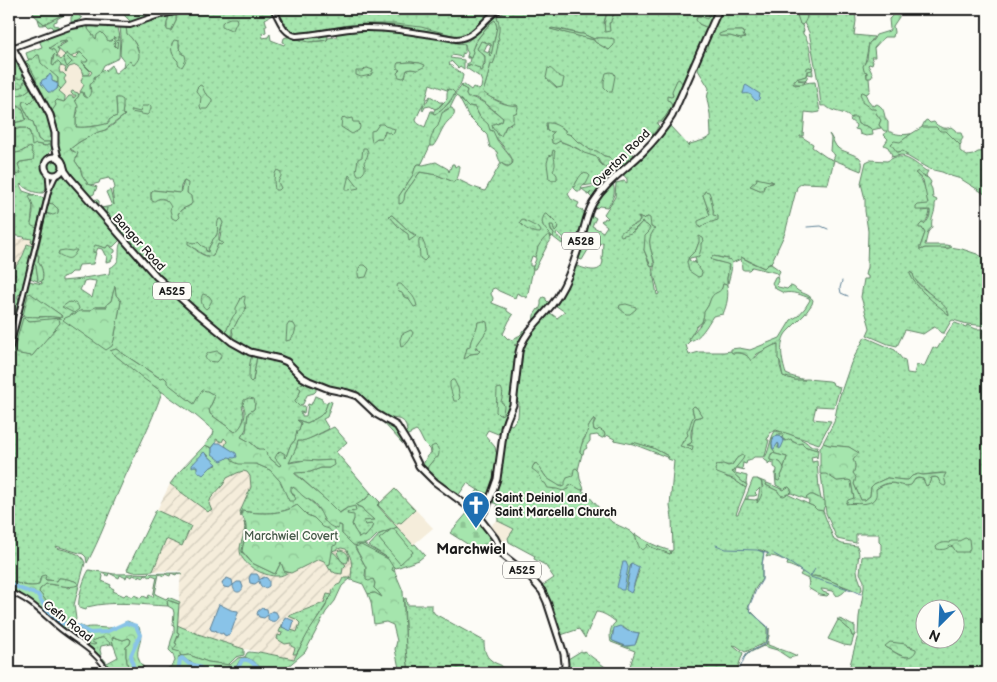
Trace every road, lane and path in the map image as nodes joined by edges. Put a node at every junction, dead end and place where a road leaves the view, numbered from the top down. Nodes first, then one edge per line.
1 (188, 9) edge
2 (273, 9) edge
3 (500, 9) edge
4 (719, 9) edge
5 (9, 41) edge
6 (11, 48) edge
7 (55, 143) junction
8 (48, 158) junction
9 (58, 158) junction
10 (63, 164) junction
11 (48, 173) junction
12 (58, 174) junction
13 (70, 178) junction
14 (49, 190) junction
15 (9, 353) edge
16 (480, 518) junction
17 (9, 592) edge
18 (109, 673) edge
19 (564, 673) edge

1 - 6 main road
2 - 3 main road
4 - 16 main road, Overton Road / A528
5 - 6 main road, A525
6 - 7 main road, A525
7 - 8 main road
7 - 9 main road, A525
8 - 9 main road
8 - 11 main road
9 - 10 main road, A525
10 - 12 main road
10 - 13 main road, Bangor Road / A525
11 - 12 main road, A525
11 - 14 street
12 - 13 main road, Bangor Road / A525
12 - 14 street
13 - 16 main road, Bangor Road / A525
14 - 15 street
16 - 19 main road, A525
17 - 18 street, Cefn Road

